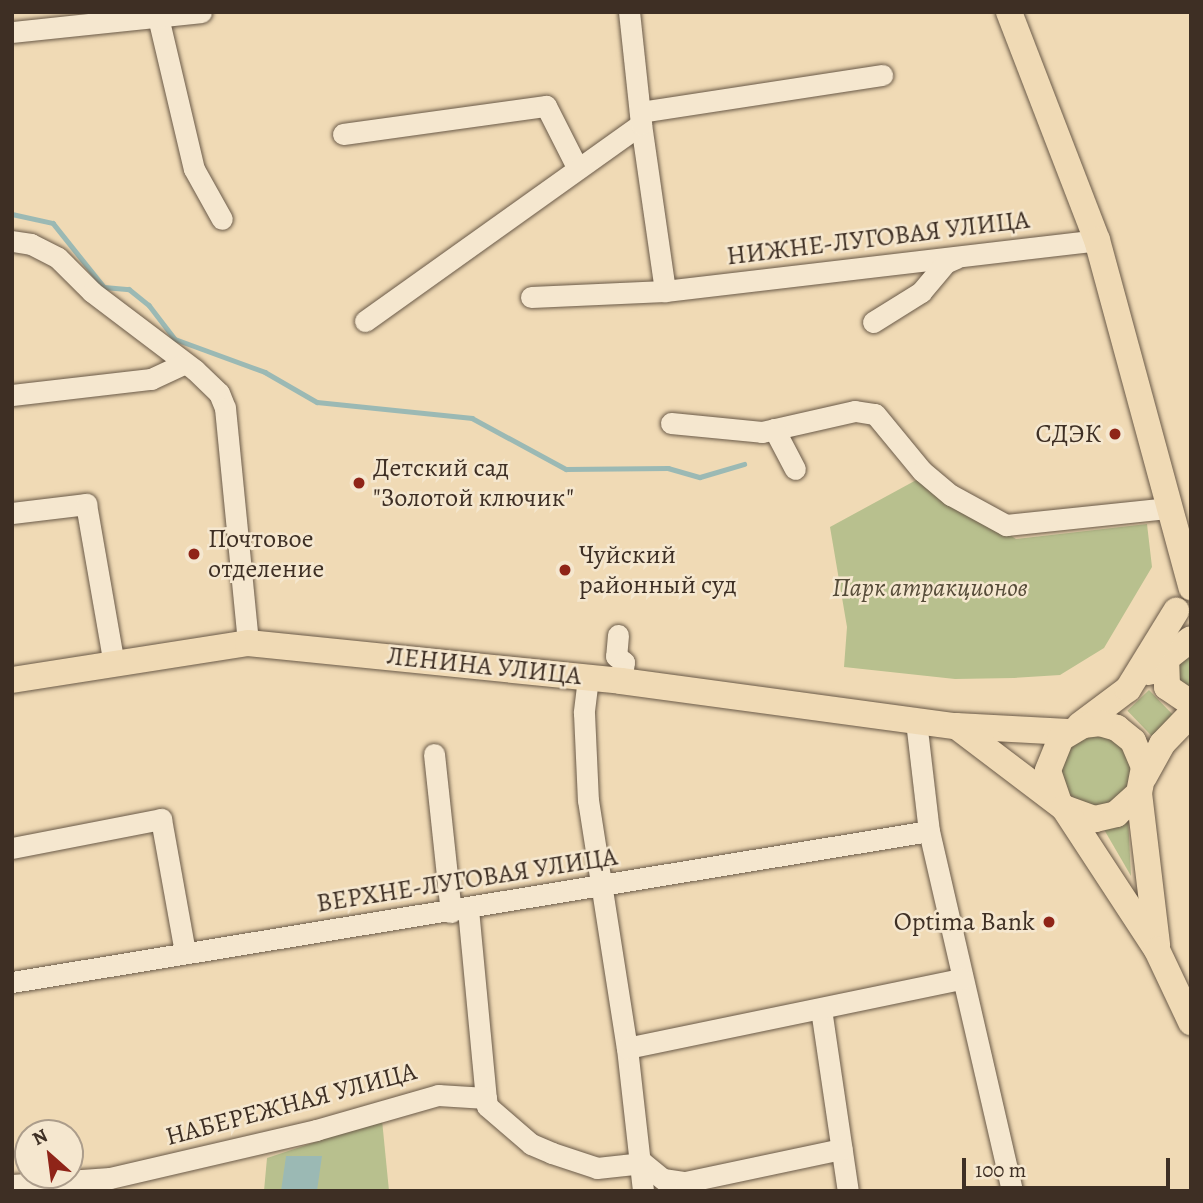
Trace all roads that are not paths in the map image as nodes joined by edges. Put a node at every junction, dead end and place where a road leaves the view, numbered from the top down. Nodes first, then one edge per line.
1 (201, 12) edge
2 (629, 12) edge
3 (1009, 12) edge
4 (194, 13) edge
5 (158, 18) junction
6 (12, 32) edge
7 (882, 75) dead end
8 (641, 118) junction
9 (343, 134) dead end
10 (577, 167) junction
11 (222, 219) dead end
12 (1097, 240) junction
13 (12, 241) edge
14 (959, 257) junction
15 (665, 291) junction
16 (531, 297) dead end
17 (365, 321) dead end
18 (873, 322) dead end
19 (183, 364) junction
20 (12, 395) edge
21 (671, 423) dead end
22 (774, 429) junction
23 (795, 469) dead end
24 (1169, 508) junction
25 (12, 513) edge
26 (1187, 579) edge
27 (1176, 611) junction
28 (618, 635) dead end
29 (248, 643) junction
30 (1175, 649) edge
31 (114, 664) junction
32 (588, 678) junction
33 (12, 680) edge
34 (621, 681) junction
35 (1128, 690) junction
36 (1191, 703) edge
37 (1103, 710) junction
38 (1191, 714) edge
39 (916, 721) junction
40 (956, 726) junction
41 (989, 729) junction
42 (1072, 730) junction
43 (434, 754) dead end
44 (1142, 785) junction
45 (1061, 805) junction
46 (929, 831) junction
47 (12, 848) edge
48 (601, 888) junction
49 (459, 910) junction
50 (1157, 950) junction
51 (185, 951) junction
52 (961, 979) junction
53 (12, 982) edge
54 (821, 1009) junction
55 (1191, 1022) edge
56 (628, 1048) junction
57 (486, 1098) junction
58 (842, 1149) junction
59 (643, 1163) junction
60 (12, 1185) edge
61 (643, 1191) edge
62 (665, 1191) edge
63 (849, 1191) edge
64 (1012, 1191) edge

1 - 4 street
2 - 8 street
3 - 12 main road
4 - 5 street
5 - 6 street
5 - 11 street
7 - 8 street
8 - 10 street
8 - 15 street
9 - 10 street
10 - 17 street
12 - 14 street, НИЖНЕ-ЛУГОВАЯ УЛИЦА
12 - 24 main road
13 - 19 street
14 - 15 street, НИЖНЕ-ЛУГОВАЯ УЛИЦА
14 - 18 street
15 - 16 street, НИЖНЕ-ЛУГОВАЯ УЛИЦА
19 - 20 street
19 - 29 street
21 - 22 street
22 - 23 street
22 - 24 street
24 - 26 main road
25 - 31 street
26 - 27 main road
27 - 30 main road
27 - 35 main road
28 - 34 street
29 - 31 main road, ЛЕНИНА УЛИЦА
29 - 32 main road, ЛЕНИНА УЛИЦА
30 - 35 main road
30 - 36 main road
31 - 33 main road, ЛЕНИНА УЛИЦА
32 - 34 main road, ЛЕНИНА УЛИЦА
32 - 48 street
34 - 39 main road, ЛЕНИНА УЛИЦА
35 - 37 main road
37 - 41 main road
37 - 42 main road
38 - 44 main road
39 - 40 main road, ЛЕНИНА УЛИЦА
39 - 46 street
40 - 41 main road, ЛЕНИНА УЛИЦА
40 - 45 main road
41 - 42 main road
42 - 44 main road
42 - 45 main road
43 - 49 street
44 - 45 main road
44 - 50 main road
45 - 50 main road
46 - 48 street, ВЕРХНЕ-ЛУГОВАЯ УЛИЦА
46 - 52 street
47 - 51 street
48 - 49 street, ВЕРХНЕ-ЛУГОВАЯ УЛИЦА
48 - 56 street
49 - 51 street, ВЕРХНЕ-ЛУГОВАЯ УЛИЦА
49 - 57 street
50 - 55 main road
51 - 53 street, ВЕРХНЕ-ЛУГОВАЯ УЛИЦА
52 - 54 street
52 - 64 street
54 - 56 street
54 - 58 street
56 - 59 street
57 - 59 street
57 - 60 street, НАБЕРЕЖНАЯ УЛИЦА
58 - 59 street
58 - 63 street
59 - 61 street
59 - 62 street

